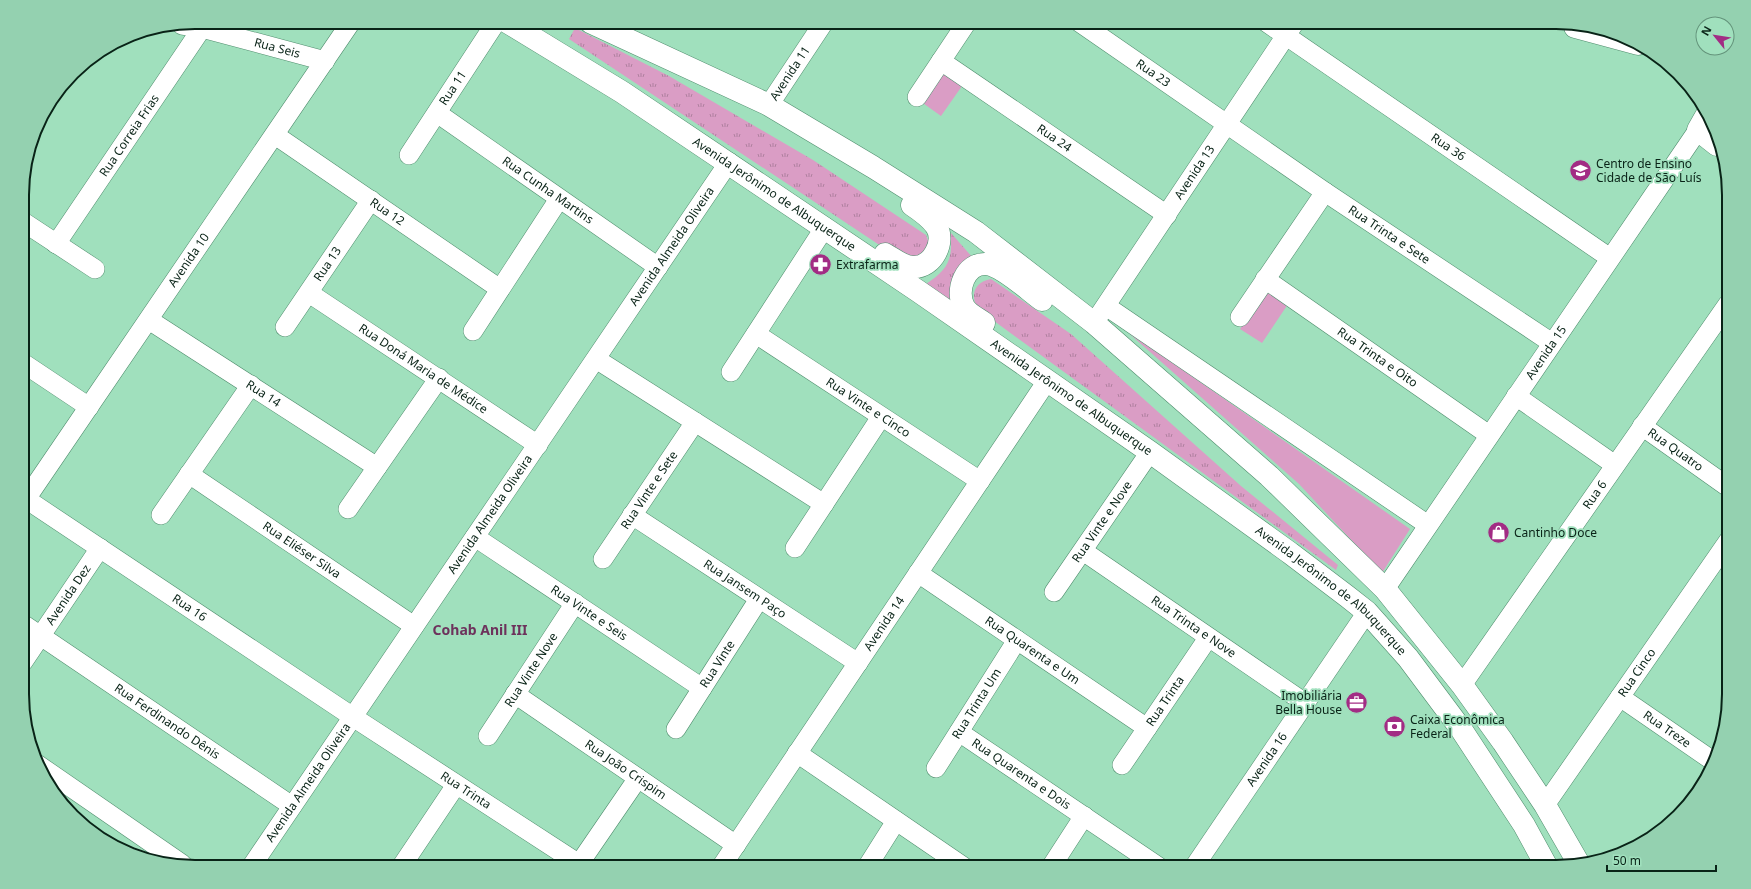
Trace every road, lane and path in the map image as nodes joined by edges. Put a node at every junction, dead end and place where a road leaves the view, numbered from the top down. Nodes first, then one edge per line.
1 (201, 29) edge
2 (206, 29) edge
3 (346, 29) edge
4 (491, 29) edge
5 (518, 29) edge
6 (605, 29) edge
7 (819, 29) edge
8 (962, 29) edge
9 (1089, 29) edge
10 (1291, 29) edge
11 (325, 61) junction
12 (941, 61) junction
13 (917, 97) dead end
14 (769, 105) junction
15 (437, 113) junction
16 (1702, 123) edge
17 (1226, 125) junction
18 (275, 134) junction
19 (1710, 135) edge
20 (410, 154) dead end
21 (729, 162) junction
22 (1325, 192) junction
23 (559, 198) junction
24 (371, 200) junction
25 (1167, 215) junction
26 (29, 226) edge
27 (825, 227) junction
28 (56, 244) junction
29 (1610, 258) junction
30 (658, 267) junction
31 (95, 269) dead end
32 (1265, 279) junction
33 (500, 288) junction
34 (309, 292) junction
35 (1722, 313) edge
36 (1100, 314) junction
37 (1240, 317) dead end
38 (149, 320) junction
39 (285, 328) dead end
40 (473, 331) dead end
41 (756, 334) junction
42 (1552, 343) junction
43 (596, 359) junction
44 (29, 367) edge
45 (731, 372) dead end
46 (439, 378) junction
47 (1047, 381) junction
48 (251, 385) junction
49 (1516, 396) junction
50 (89, 408) junction
51 (881, 417) junction
52 (695, 422) junction
53 (1212, 425) junction
54 (1642, 426) junction
55 (1489, 435) junction
56 (538, 445) junction
57 (1150, 452) junction
58 (1615, 465) junction
59 (377, 467) junction
60 (189, 474) junction
61 (980, 481) junction
62 (1722, 483) edge
63 (29, 492) edge
64 (29, 501) edge
65 (824, 504) junction
66 (348, 509) dead end
67 (161, 515) dead end
68 (632, 515) junction
69 (1428, 525) junction
70 (475, 537) junction
71 (100, 548) junction
72 (795, 548) dead end
73 (1083, 550) junction
74 (1722, 550) edge
75 (603, 559) dead end
76 (918, 573) junction
77 (1385, 588) junction
78 (1054, 592) dead end
79 (760, 599) junction
80 (575, 603) junction
81 (1366, 612) junction
82 (414, 626) junction
83 (29, 628) edge
84 (41, 636) junction
85 (1208, 638) junction
86 (1017, 640) junction
87 (29, 653) edge
88 (858, 663) junction
89 (1462, 685) junction
90 (702, 688) junction
91 (515, 694) junction
92 (1620, 697) junction
93 (1305, 703) junction
94 (353, 717) junction
95 (1147, 728) junction
96 (676, 730) dead end
97 (959, 732) junction
98 (488, 736) dead end
99 (797, 753) junction
100 (1709, 758) edge
101 (1122, 765) dead end
102 (936, 768) dead end
103 (48, 772) edge
104 (638, 778) junction
105 (456, 785) junction
106 (1545, 805) junction
107 (292, 806) junction
108 (1084, 816) junction
109 (896, 821) junction
110 (736, 845) junction
111 (175, 859) edge
112 (1576, 859) edge
113 (256, 860) edge
114 (406, 860) edge
115 (569, 860) edge
116 (582, 860) edge
117 (726, 860) edge
118 (871, 860) edge
119 (954, 860) edge
120 (1056, 860) edge
121 (1149, 860) edge
122 (1199, 860) edge
123 (1543, 860) edge

1 - 28 street, Rua Correia Frias
2 - 11 street, Rua Seis
3 - 11 street, Avenida 10
4 - 15 street, Rua 11
5 - 21 main road, Avenida Jerônimo de Albuquerque
6 - 14 main road
7 - 14 street, Avenida 11
8 - 12 street
9 - 17 street, Rua 23
10 - 17 street, Avenida 13
10 - 29 street, Rua 36
11 - 18 street, Avenida 10
12 - 13 street
12 - 25 street, Rua 24
14 - 21 main road
14 - 36 main road
15 - 20 street, Rua 11
15 - 23 street, Rua Cunha Martins
16 - 19 main road
16 - 29 street, Avenida 15
17 - 22 street, Rua Trinta e Sete
17 - 25 street, Avenida 13
18 - 24 street, Rua 12
18 - 38 street, Avenida 10
21 - 27 main road, Avenida Jerônimo de Albuquerque
21 - 30 street, Avenida Almeida Oliveira
22 - 32 street
22 - 42 street, Rua Trinta e Sete
23 - 30 street, Rua Cunha Martins
23 - 33 street
24 - 33 street, Rua 12
24 - 34 street, Rua 13
25 - 36 street, Avenida 13
26 - 28 street
27 - 41 street
27 - 47 main road, Avenida Jerônimo de Albuquerque
28 - 31 street
29 - 42 street, Avenida 15
30 - 43 street, Avenida Almeida Oliveira
32 - 37 street
32 - 55 street, Rua Trinta e Oito
33 - 40 street
34 - 39 street, Rua 13
34 - 46 street, Rua Doná Maria de Médice
35 - 54 street, Rua 6
36 - 53 main road
36 - 69 street
38 - 48 street, Rua 14
38 - 50 street, Avenida 10
41 - 45 street
41 - 51 street, Rua Vinte e Cinco
42 - 49 street, Avenida 15
43 - 52 street
43 - 56 street, Avenida Almeida Oliveira
44 - 50 street
46 - 56 street, Rua Doná Maria de Médice
46 - 59 street
47 - 57 main road, Avenida Jerônimo de Albuquerque
47 - 61 street, Avenida 14
48 - 59 street, Rua 14
48 - 60 street
49 - 55 street, Avenida 15
49 - 58 street
50 - 63 street, Avenida 10
51 - 61 street, Rua Vinte e Cinco
51 - 65 street
52 - 65 street
52 - 68 street, Rua Vinte e Sete
53 - 57 main road
53 - 77 main road
54 - 58 street, Rua 6
54 - 62 street, Rua Quatro
55 - 69 street, Avenida 15
56 - 70 street, Avenida Almeida Oliveira
57 - 73 street, Rua Vinte e Nove
57 - 81 main road, Avenida Jerônimo de Albuquerque
58 - 89 street, Rua 6
59 - 66 street
60 - 67 street
60 - 82 street, Rua Eliéser Silva
61 - 76 street, Avenida 14
64 - 71 street, Rua 16
65 - 72 street
68 - 75 street, Rua Vinte e Sete
68 - 79 street, Rua Jansem Paço
69 - 77 street, Avenida 15
70 - 80 street, Rua Vinte e Seis
70 - 82 street, Avenida Almeida Oliveira
71 - 84 street, Avenida Dez
71 - 94 street, Rua 16
73 - 78 street, Rua Vinte e Nove
73 - 85 street, Rua Trinta e Nove
74 - 92 street, Rua Cinco
76 - 86 street, Rua Quarenta e Um
76 - 88 street, Avenida 14
77 - 89 main road
79 - 88 street, Rua Jansem Paço
79 - 90 street, Rua Vinte
80 - 90 street, Rua Vinte e Seis
80 - 91 street, Rua Vinte Nove
81 - 93 street, Avenida 16
81 - 123 main road, Avenida Jerônimo de Albuquerque
82 - 94 street, Avenida Almeida Oliveira
83 - 84 street, Rua Ferdinando Dênis
84 - 87 street, Avenida Dez
84 - 107 street, Rua Ferdinando Dênis
85 - 93 street, Rua Trinta e Nove
85 - 95 street, Rua Trinta
86 - 95 street, Rua Quarenta e Um
86 - 97 street, Rua Trinta Um
88 - 99 street, Avenida 14
89 - 106 main road
90 - 96 street, Rua Vinte
91 - 98 street, Rua Vinte Nove
91 - 104 street, Rua João Crispim
92 - 100 street, Rua Treze
92 - 106 street, Rua Cinco
93 - 122 street, Avenida 16
94 - 105 street, Rua Trinta
94 - 107 street, Avenida Almeida Oliveira
95 - 101 street, Rua Trinta
97 - 102 street, Rua Trinta Um
97 - 108 street, Rua Quarenta e Dois
99 - 109 street
99 - 110 street, Avenida 14
103 - 111 street
104 - 110 street, Rua João Crispim
104 - 116 street
105 - 114 street
105 - 115 street, Rua Trinta
106 - 112 main road
107 - 113 street, Avenida Almeida Oliveira
108 - 120 street, Rua Quarenta e Dois
108 - 121 street, Rua Quarenta e Dois
109 - 118 street
109 - 119 street
110 - 117 street, Avenida 14

